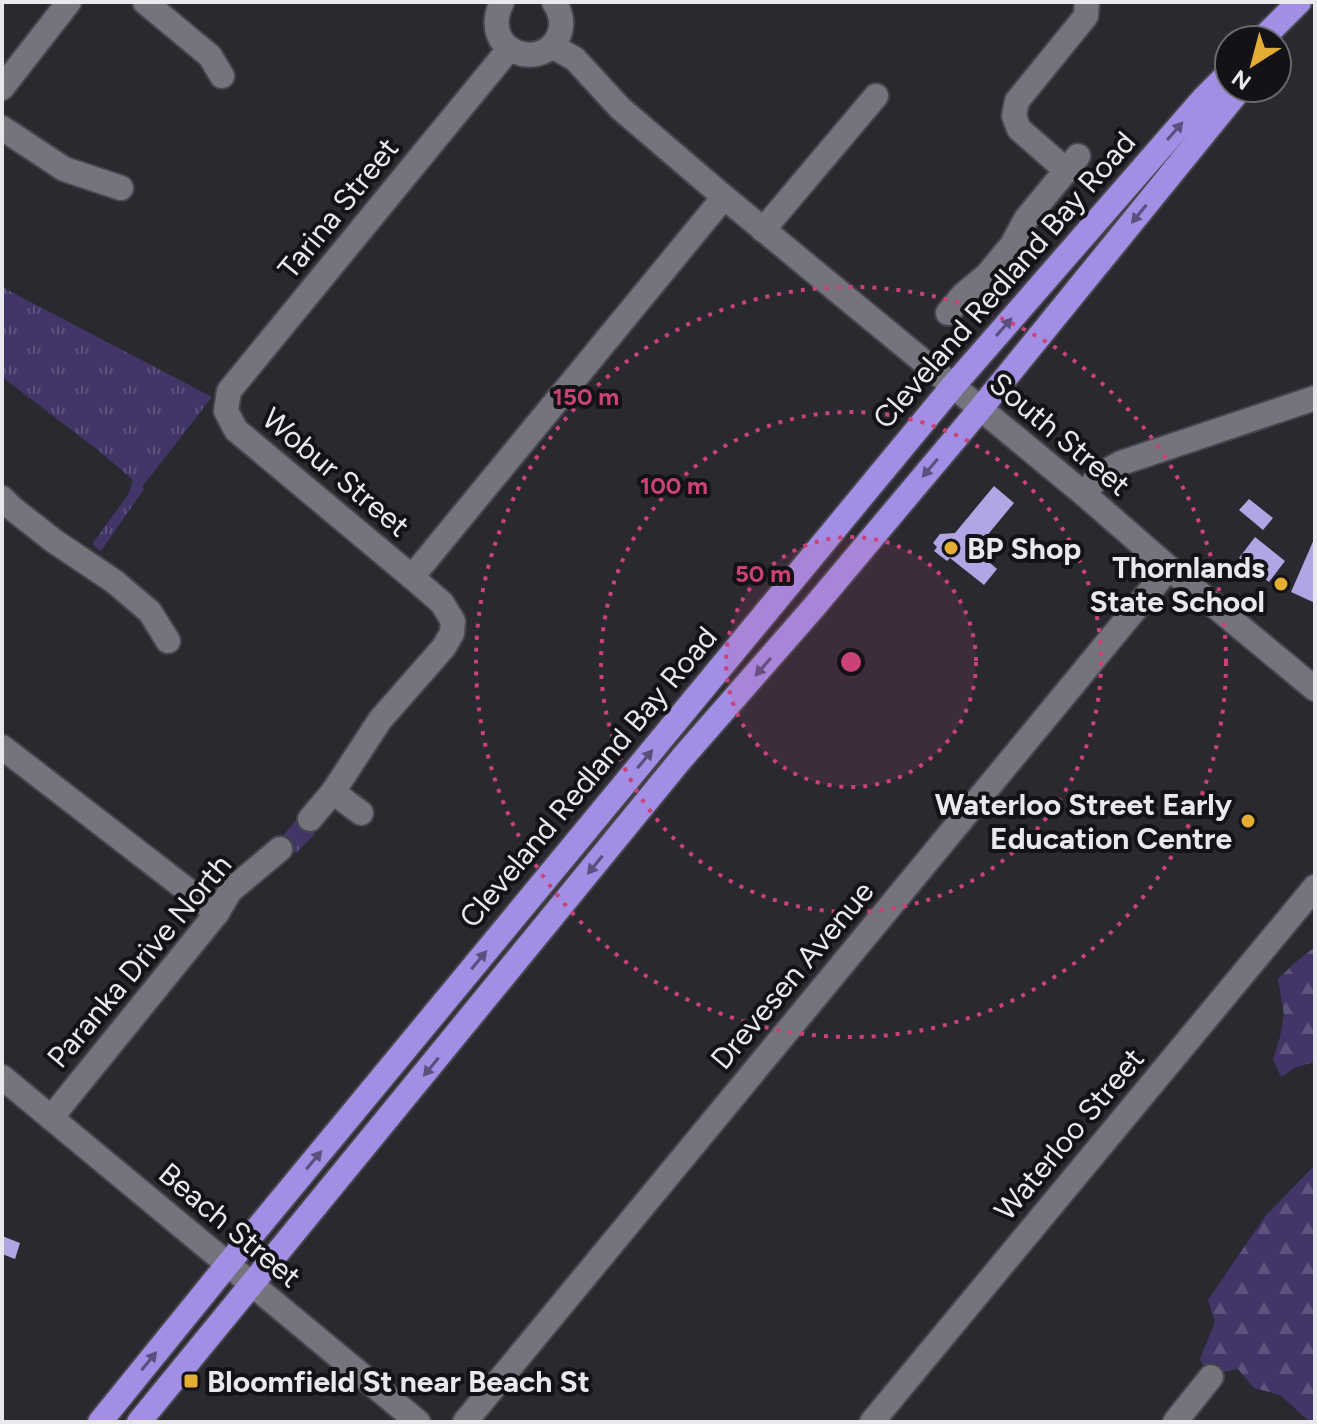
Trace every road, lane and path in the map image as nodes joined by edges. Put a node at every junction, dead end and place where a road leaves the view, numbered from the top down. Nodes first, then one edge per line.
1 (69, 2) edge
2 (145, 2) edge
3 (502, 2) edge
4 (554, 2) edge
5 (1087, 2) edge
6 (1299, 2) edge
7 (1308, 2) edge
8 (1277, 24) edge
9 (1292, 24) edge
10 (552, 46) junction
11 (509, 49) junction
12 (222, 76) dead end
13 (2, 88) edge
14 (1213, 89) edge
15 (876, 96) dead end
16 (1228, 104) edge
17 (2, 128) edge
18 (121, 188) dead end
19 (724, 197) junction
20 (763, 230) junction
21 (948, 313) dead end
22 (953, 386) junction
23 (1315, 398) edge
24 (981, 408) junction
25 (226, 411) joint
26 (1084, 494) junction
27 (2, 498) edge
28 (1169, 568) junction
29 (412, 577) junction
30 (168, 641) dead end
31 (1315, 689) edge
32 (2, 747) edge
33 (333, 792) junction
34 (361, 813) dead end
35 (310, 819) dead end
36 (280, 849) dead end
37 (1315, 887) edge
38 (217, 913) junction
39 (2, 1077) edge
40 (51, 1118) junction
41 (228, 1264) junction
42 (252, 1284) junction
43 (1211, 1377) dead end
44 (100, 1422) edge
45 (139, 1422) edge
46 (418, 1422) edge
47 (465, 1422) edge
48 (872, 1422) edge
49 (1175, 1422) edge

1 - 13 street
2 - 12 street
3 - 11 street
4 - 10 street
5 - 21 street
6 - 8 highway
7 - 9 highway
10 - 11 street
10 - 19 street, South Street
11 - 25 street, Tarina Street
22 -> 14 highway, Cleveland Redland Bay Road
15 - 20 street
16 -> 24 highway, Cleveland Redland Bay Road
17 - 18 street
19 - 20 street, South Street
19 - 29 street
20 - 22 street, South Street
22 - 24 street, South Street
41 -> 22 highway, Cleveland Redland Bay Road
23 - 26 street
24 - 26 street, South Street
24 -> 42 highway, Cleveland Redland Bay Road
25 - 29 street, Wobur Street
26 - 28 street, South Street
27 - 30 street
28 - 31 street, South Street
28 - 47 street, Drevesen Avenue
29 - 33 street, Wobur Street
32 - 38 street
33 - 34 street
33 - 35 street
36 - 38 street, Paranka Drive North
37 - 48 street, Waterloo Street
38 - 40 street, Paranka Drive North
39 - 40 street, Beach Street
40 - 41 street, Beach Street
41 - 42 street, Beach Street
44 -> 41 highway, Cleveland Redland Bay Road
42 - 45 highway, Cleveland Redland Bay Road
42 - 46 street, Beach Street
43 - 49 street

